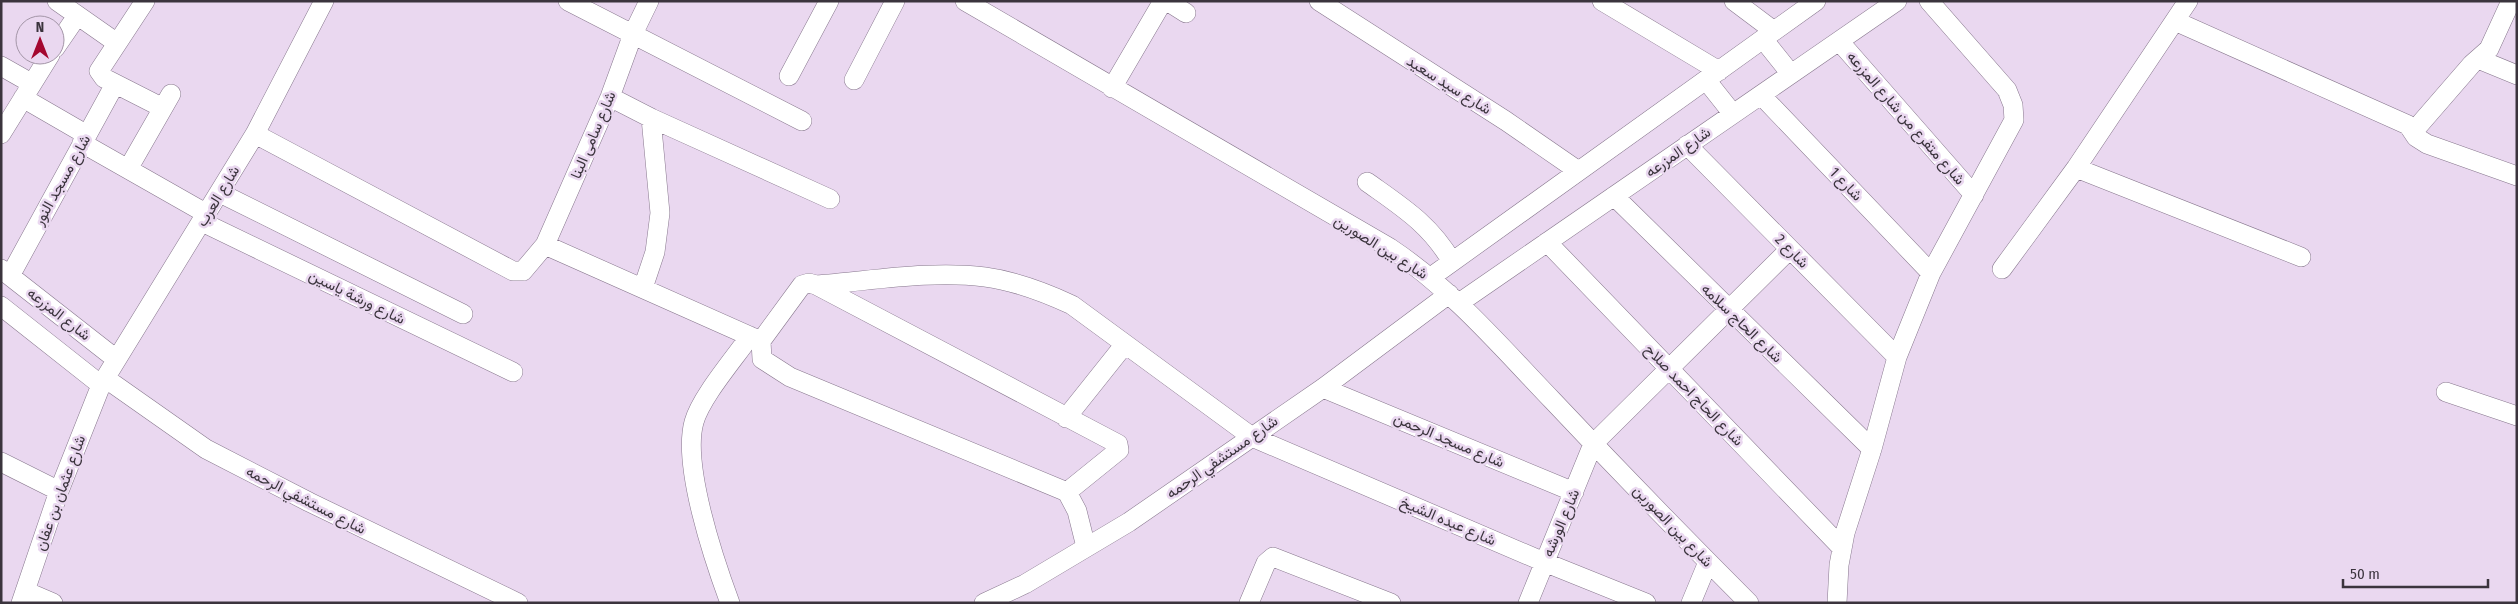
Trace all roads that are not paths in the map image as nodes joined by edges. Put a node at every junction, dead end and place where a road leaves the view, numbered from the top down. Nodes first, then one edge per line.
1 (57, 1) edge
2 (144, 1) edge
3 (324, 1) edge
4 (568, 1) edge
5 (649, 1) edge
6 (829, 1) edge
7 (895, 1) edge
8 (965, 1) edge
9 (1163, 1) edge
10 (1167, 1) edge
11 (1319, 1) edge
12 (1602, 1) edge
13 (1734, 1) edge
14 (1816, 1) edge
15 (1897, 1) edge
16 (1929, 1) edge
17 (2188, 1) edge
18 (2511, 1) edge
19 (1186, 13) dead end
20 (77, 16) junction
21 (2175, 21) junction
22 (65, 33) edge
23 (633, 34) junction
24 (1768, 35) junction
25 (1839, 41) junction
26 (117, 43) junction
27 (2478, 59) junction
28 (44, 65) edge
29 (1, 66) edge
30 (1791, 74) junction
31 (2517, 74) edge
32 (1712, 75) junction
33 (789, 76) dead end
34 (854, 80) dead end
35 (115, 84) junction
36 (1112, 88) junction
37 (27, 91) junction
38 (1761, 95) junction
39 (610, 97) junction
40 (1733, 114) junction
41 (651, 118) junction
42 (802, 120) dead end
43 (2413, 132) junction
44 (1, 134) edge
45 (254, 134) junction
46 (84, 139) junction
47 (1687, 145) junction
48 (2076, 168) junction
49 (128, 169) junction
50 (1577, 170) junction
51 (2517, 176) edge
52 (1368, 182) dead end
53 (220, 192) junction
54 (1974, 195) junction
55 (1614, 196) junction
56 (830, 199) dead end
57 (204, 218) junction
58 (1547, 242) junction
59 (545, 245) junction
60 (1790, 249) junction
61 (2301, 257) dead end
62 (1452, 262) junction
63 (2002, 269) dead end
64 (6, 272) edge
65 (1931, 273) junction
66 (1431, 277) junction
67 (816, 284) junction
68 (643, 288) junction
69 (1454, 298) junction
70 (1, 306) edge
71 (1729, 310) junction
72 (464, 314) dead end
73 (755, 339) junction
74 (1125, 344) junction
75 (1897, 357) junction
76 (116, 359) junction
77 (1669, 369) junction
78 (512, 372) dead end
79 (103, 382) junction
80 (1324, 388) junction
81 (2446, 392) dead end
82 (2517, 416) edge
83 (1066, 418) junction
84 (1252, 437) junction
85 (1594, 444) junction
86 (1872, 449) junction
87 (1, 462) edge
88 (58, 491) junction
89 (1068, 492) junction
90 (1574, 492) junction
91 (1086, 547) junction
92 (1842, 548) junction
93 (1544, 562) junction
94 (1708, 562) junction
95 (23, 597) edge
96 (53, 603) edge
97 (518, 603) edge
98 (730, 603) edge
99 (984, 603) edge
100 (1249, 603) edge
101 (1392, 603) edge
102 (1528, 603) edge
103 (1646, 603) edge
104 (1692, 603) edge
105 (1749, 603) edge
106 (1837, 603) edge

1 - 20 street
2 - 26 street
3 - 45 street, شارع العرب
4 - 23 street
5 - 23 street, شارع سامى البنا
6 - 33 street
7 - 34 street
8 - 36 street, شارع بين الصورين
9 - 36 street
10 - 19 street
11 - 50 street, شارع سيد سعيد
12 - 32 street
13 - 24 street
14 - 24 street
15 - 25 street, شارع المزرعه
16 - 54 street
17 - 21 street
18 - 27 street
20 - 22 street
20 - 26 street
21 - 43 street
21 - 48 street
23 - 39 street, شارع سامى البنا
23 - 42 street
24 - 30 street
24 - 32 street
25 - 30 street, شارع المزرعه
25 - 54 street, شارع متفرع من شارع المزرعه
26 - 35 street
27 - 31 street
27 - 43 street
28 - 37 street
29 - 37 street, شارع ورشة ياسين
30 - 38 street, شارع المزرعه
32 - 40 street
32 - 50 street
35 - 46 street, شارع مسجد النور
35 - 49 street
36 - 66 street, شارع بين الصورين
37 - 44 street
37 - 46 street, شارع ورشة ياسين
38 - 40 street, شارع المزرعه
38 - 65 street, شارع 1
39 - 41 street
39 - 59 street, شارع سامى البنا
40 - 47 street, شارع المزرعه
41 - 56 street
41 - 68 street
43 - 51 street
45 - 53 street, شارع العرب
45 - 59 street, شارع سامى البنا
46 - 49 street, شارع ورشة ياسين
46 - 64 street, شارع مسجد النور
47 - 55 street, شارع المزرعه
47 - 60 street, شارع 2
48 - 61 street
48 - 63 street
49 - 57 street, شارع ورشة ياسين
50 - 62 street
52 - 62 street
53 - 57 street, شارع العرب
53 - 72 street
54 - 65 street
55 - 58 street, شارع المزرعه
55 - 71 street, شارع الحاج سلامه
57 - 76 street, شارع العرب
57 - 78 street, شارع ورشة ياسين
58 - 69 street, شارع المزرعه
58 - 77 street, شارع الحاج احمد صلاح
59 - 68 street
60 - 71 street
60 - 75 street, شارع 2
62 - 66 street
64 - 76 street, شارع المزرعه
65 - 75 street
66 - 69 street, شارع بين الصورين
67 - 73 street
67 - 74 street, شارع عبده الشيخ
67 - 83 street
68 - 73 street
69 - 80 street, شارع مستشفي الرحمه
69 - 85 street, شارع بين الصورين
70 - 79 street, شارع مستشفي الرحمه
71 - 77 street
71 - 86 street, شارع الحاج سلامه
73 - 89 street
73 - 98 street
74 - 83 street
74 - 84 street, شارع عبده الشيخ
75 - 86 street
76 - 79 street, شارع العرب
77 - 85 street
77 - 92 street, شارع الحاج احمد صلاح
79 - 88 street, شارع عثمان بن عفان
79 - 97 street, شارع مستشفي الرحمه
80 - 84 street, شارع مستشفي الرحمه
80 - 90 street, شارع مسجد الرحمن
81 - 82 street
83 - 89 street
84 - 91 street, شارع مستشفي الرحمه
84 - 93 street, شارع عبده الشيخ
85 - 90 street, شارع الورشه
85 - 94 street, شارع بين الصورين
86 - 92 street
87 - 88 street
88 - 95 street, شارع عثمان بن عفان
89 - 91 street
90 - 93 street, شارع الورشه
91 - 99 street, شارع مستشفي الرحمه
92 - 106 street
93 - 102 street, شارع الورشه
93 - 103 street, شارع عبده الشيخ
94 - 104 street
94 - 105 street, شارع بين الصورين
95 - 96 street
100 - 101 street

